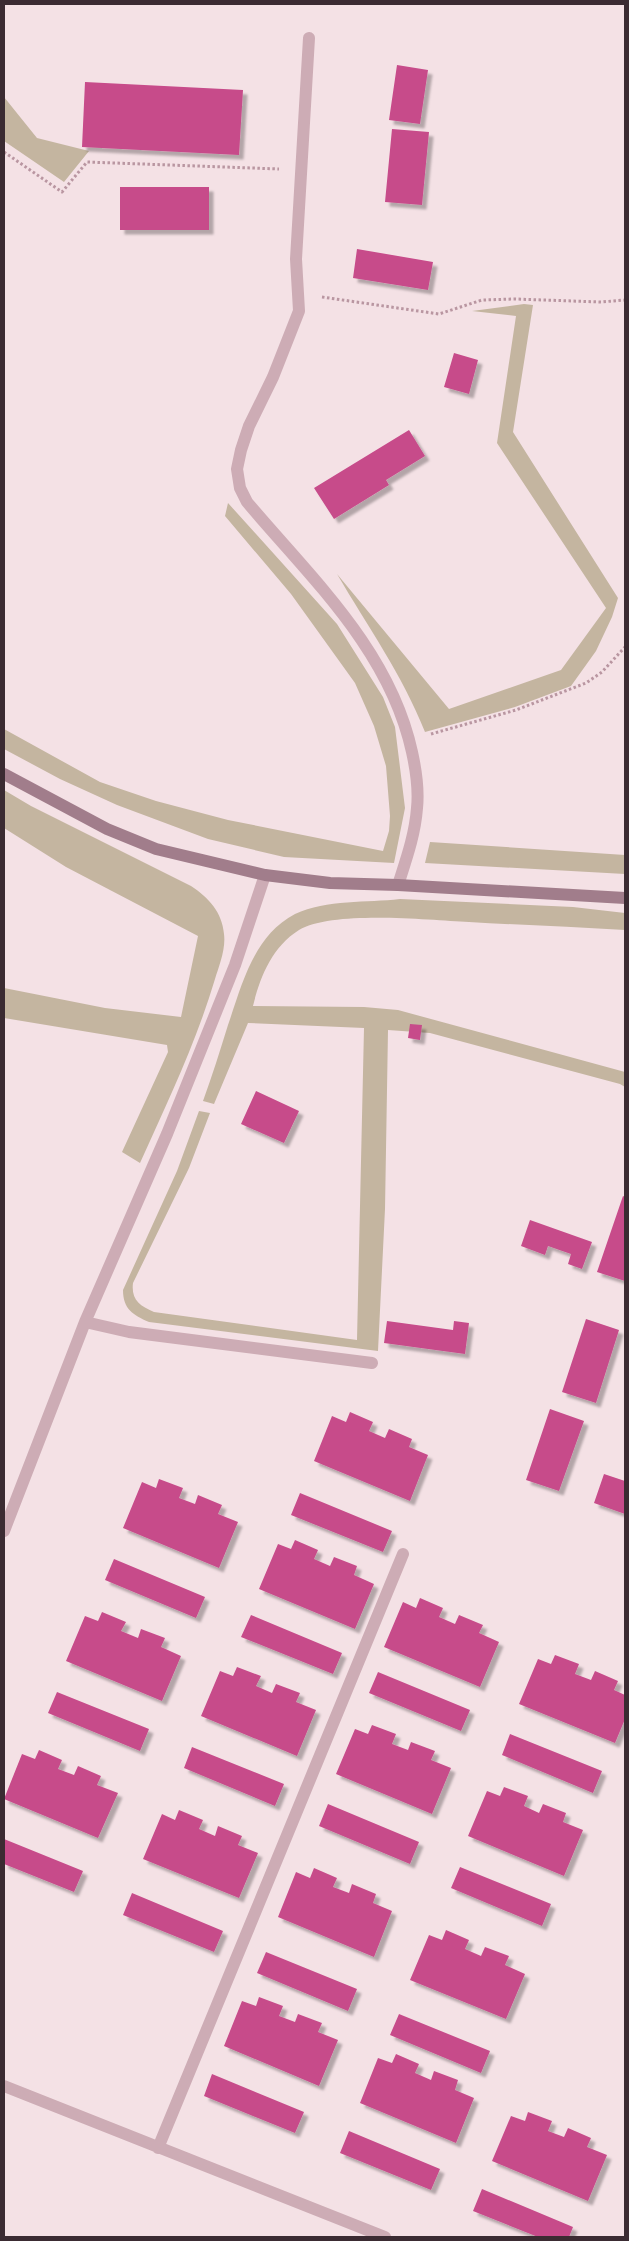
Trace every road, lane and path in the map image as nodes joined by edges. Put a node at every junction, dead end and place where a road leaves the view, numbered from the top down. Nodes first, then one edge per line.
1 (309, 38) dead end
2 (4, 152) edge
3 (302, 170) junction
4 (299, 294) junction
5 (625, 300) edge
6 (625, 647) edge
7 (409, 740) junction
8 (4, 774) edge
9 (265, 875) junction
10 (398, 885) junction
11 (625, 898) edge
12 (85, 1322) junction
13 (372, 1363) dead end
14 (4, 1531) edge
15 (403, 1554) dead end
16 (4, 2086) edge
17 (158, 2148) junction
18 (385, 2237) edge

1 - 3 street
2 - 3 path
3 - 4 street
4 - 5 path
4 - 7 street
6 - 7 path
7 - 10 street
8 - 9 street
9 - 10 street
9 - 12 street
10 - 11 street
12 - 13 street
12 - 14 street
15 - 17 street
16 - 17 street
17 - 18 street

